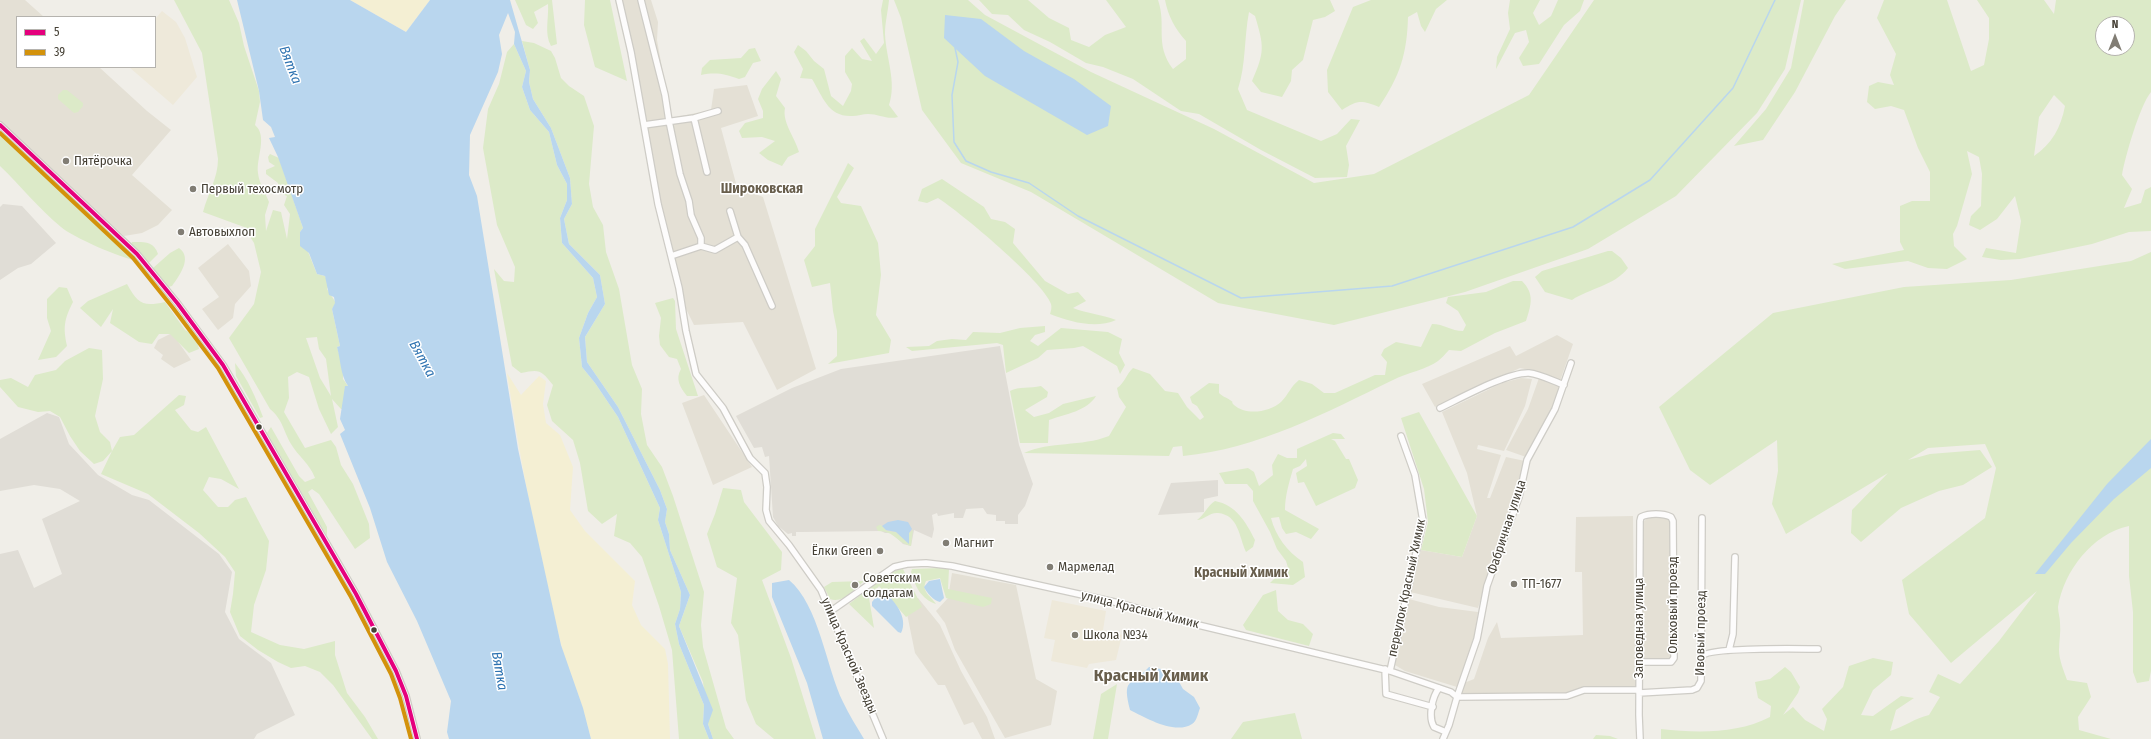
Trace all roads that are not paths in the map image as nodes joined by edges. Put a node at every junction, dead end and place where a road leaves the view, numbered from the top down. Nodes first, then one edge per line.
1 (619, 0) edge
2 (642, 0) edge
3 (718, 111) dead end
4 (694, 118) junction
5 (669, 121) junction
6 (0, 125) edge
7 (644, 125) junction
8 (707, 172) dead end
9 (730, 211) dead end
10 (738, 237) junction
11 (701, 246) junction
12 (671, 256) junction
13 (772, 306) dead end
14 (1571, 364) dead end
15 (1564, 385) junction
16 (1440, 408) dead end
17 (1401, 436) dead end
18 (1641, 517) joint
19 (1702, 518) dead end
20 (1735, 557) dead end
21 (831, 611) junction
22 (1818, 649) dead end
23 (1729, 650) junction
24 (1702, 656) junction
25 (1639, 662) junction
26 (1387, 670) junction
27 (1439, 688) junction
28 (1639, 692) junction
29 (1456, 697) junction
30 (1433, 707) junction
31 (1446, 732) junction
32 (417, 739) edge
33 (883, 739) edge
34 (1443, 739) edge
35 (1640, 739) edge

1 - 7 street, улица Красной Звезды
2 - 5 street
3 - 4 street
4 - 5 street
4 - 8 street
5 - 7 street
5 - 11 street
6 - 32 street
7 - 12 street, улица Красной Звезды
9 - 10 street
10 - 11 street
10 - 13 street
11 - 12 street
12 - 21 street, улица Красной Звезды
14 - 15 street, Фабричная улица
15 - 16 street
15 - 29 street, Фабричная улица
17 - 26 street, переулок Красный Химик
18 - 25 street, Заповедная улица
18 - 25 street, Ольховый проезд
19 - 24 street, Ивовый проезд
20 - 23 street
21 - 26 street, улица Красный Химик
21 - 33 street, улица Красной Звезды
22 - 23 street
23 - 24 street
24 - 28 street, Ивовый проезд
25 - 28 street, Заповедная улица
26 - 27 street, улица Красный Химик
26 - 30 street, переулок Красный Химик
27 - 29 street, улица Красный Химик
27 - 30 street
28 - 29 street
28 - 35 street, Заповедная улица
29 - 31 street, Фабричная улица
30 - 31 street
31 - 34 street, Фабричная улица

